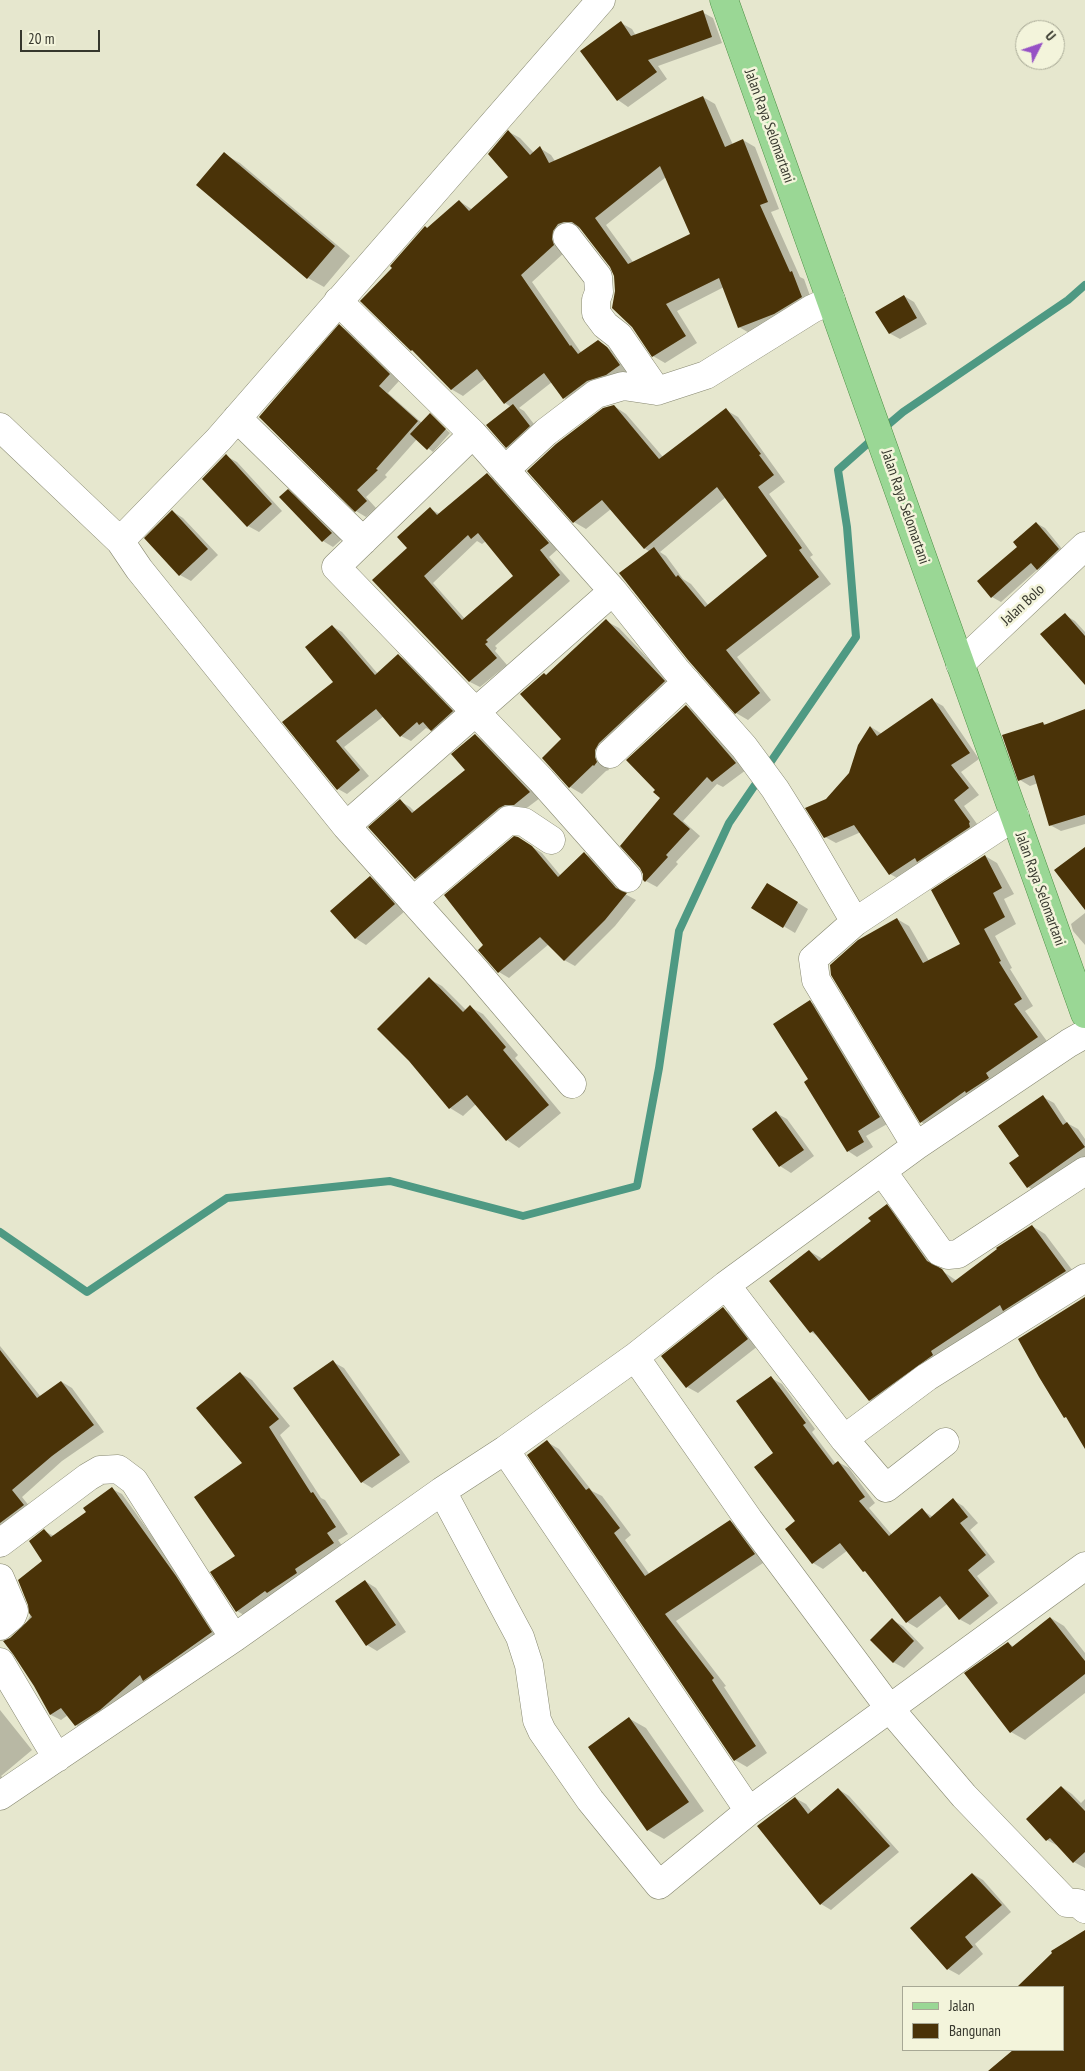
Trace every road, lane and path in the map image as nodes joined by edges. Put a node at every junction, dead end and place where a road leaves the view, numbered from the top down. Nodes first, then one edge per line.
1 (601, 0) edge
2 (724, 0) edge
3 (567, 238) dead end
4 (830, 300) junction
5 (338, 301) junction
6 (658, 391) junction
7 (237, 418) junction
8 (0, 427) edge
9 (473, 434) junction
10 (505, 470) junction
11 (363, 540) junction
12 (120, 542) junction
13 (1085, 546) edge
14 (613, 591) junction
15 (960, 664) junction
16 (687, 682) junction
17 (476, 713) junction
18 (610, 754) dead end
19 (1015, 816) junction
20 (346, 826) junction
21 (552, 840) dead end
22 (628, 878) dead end
23 (413, 901) junction
24 (855, 922) junction
25 (1085, 1014) edge
26 (1085, 1034) edge
27 (572, 1084) dead end
28 (916, 1146) junction
29 (882, 1171) junction
30 (1085, 1171) edge
31 (1085, 1278) edge
32 (726, 1285) junction
33 (635, 1357) junction
34 (844, 1439) junction
35 (945, 1442) dead end
36 (505, 1450) junction
37 (442, 1491) junction
38 (0, 1543) edge
39 (1085, 1566) edge
40 (0, 1578) edge
41 (0, 1626) edge
42 (234, 1638) junction
43 (0, 1662) edge
44 (890, 1710) junction
45 (57, 1758) junction
46 (0, 1796) edge
47 (749, 1811) junction
48 (1082, 1904) edge

1 - 5 street
2 - 4 main road, Jalan Raya Selomartani
3 - 6 street
4 - 6 street
4 - 15 main road, Jalan Raya Selomartani
5 - 7 street
5 - 9 street
6 - 10 street
7 - 11 street
7 - 12 street
8 - 12 street
9 - 10 street
9 - 11 street
10 - 14 street
11 - 17 street
12 - 20 street
13 - 15 street, Jalan Bolo
14 - 16 street
14 - 17 street
15 - 19 main road, Jalan Raya Selomartani
16 - 18 street
16 - 24 street
17 - 20 street
17 - 22 street
19 - 24 street
19 - 25 main road, Jalan Raya Selomartani
20 - 23 street
21 - 23 street
23 - 27 street
24 - 28 street
26 - 28 street
28 - 29 street
29 - 30 street
29 - 32 street
31 - 34 street
32 - 33 street
32 - 34 street
33 - 36 street
33 - 44 street
34 - 35 street
36 - 37 street
36 - 47 street
37 - 42 street
37 - 47 street
38 - 42 street
39 - 44 street
40 - 41 street
42 - 45 street
43 - 45 street
44 - 47 street
44 - 48 street
45 - 46 street

